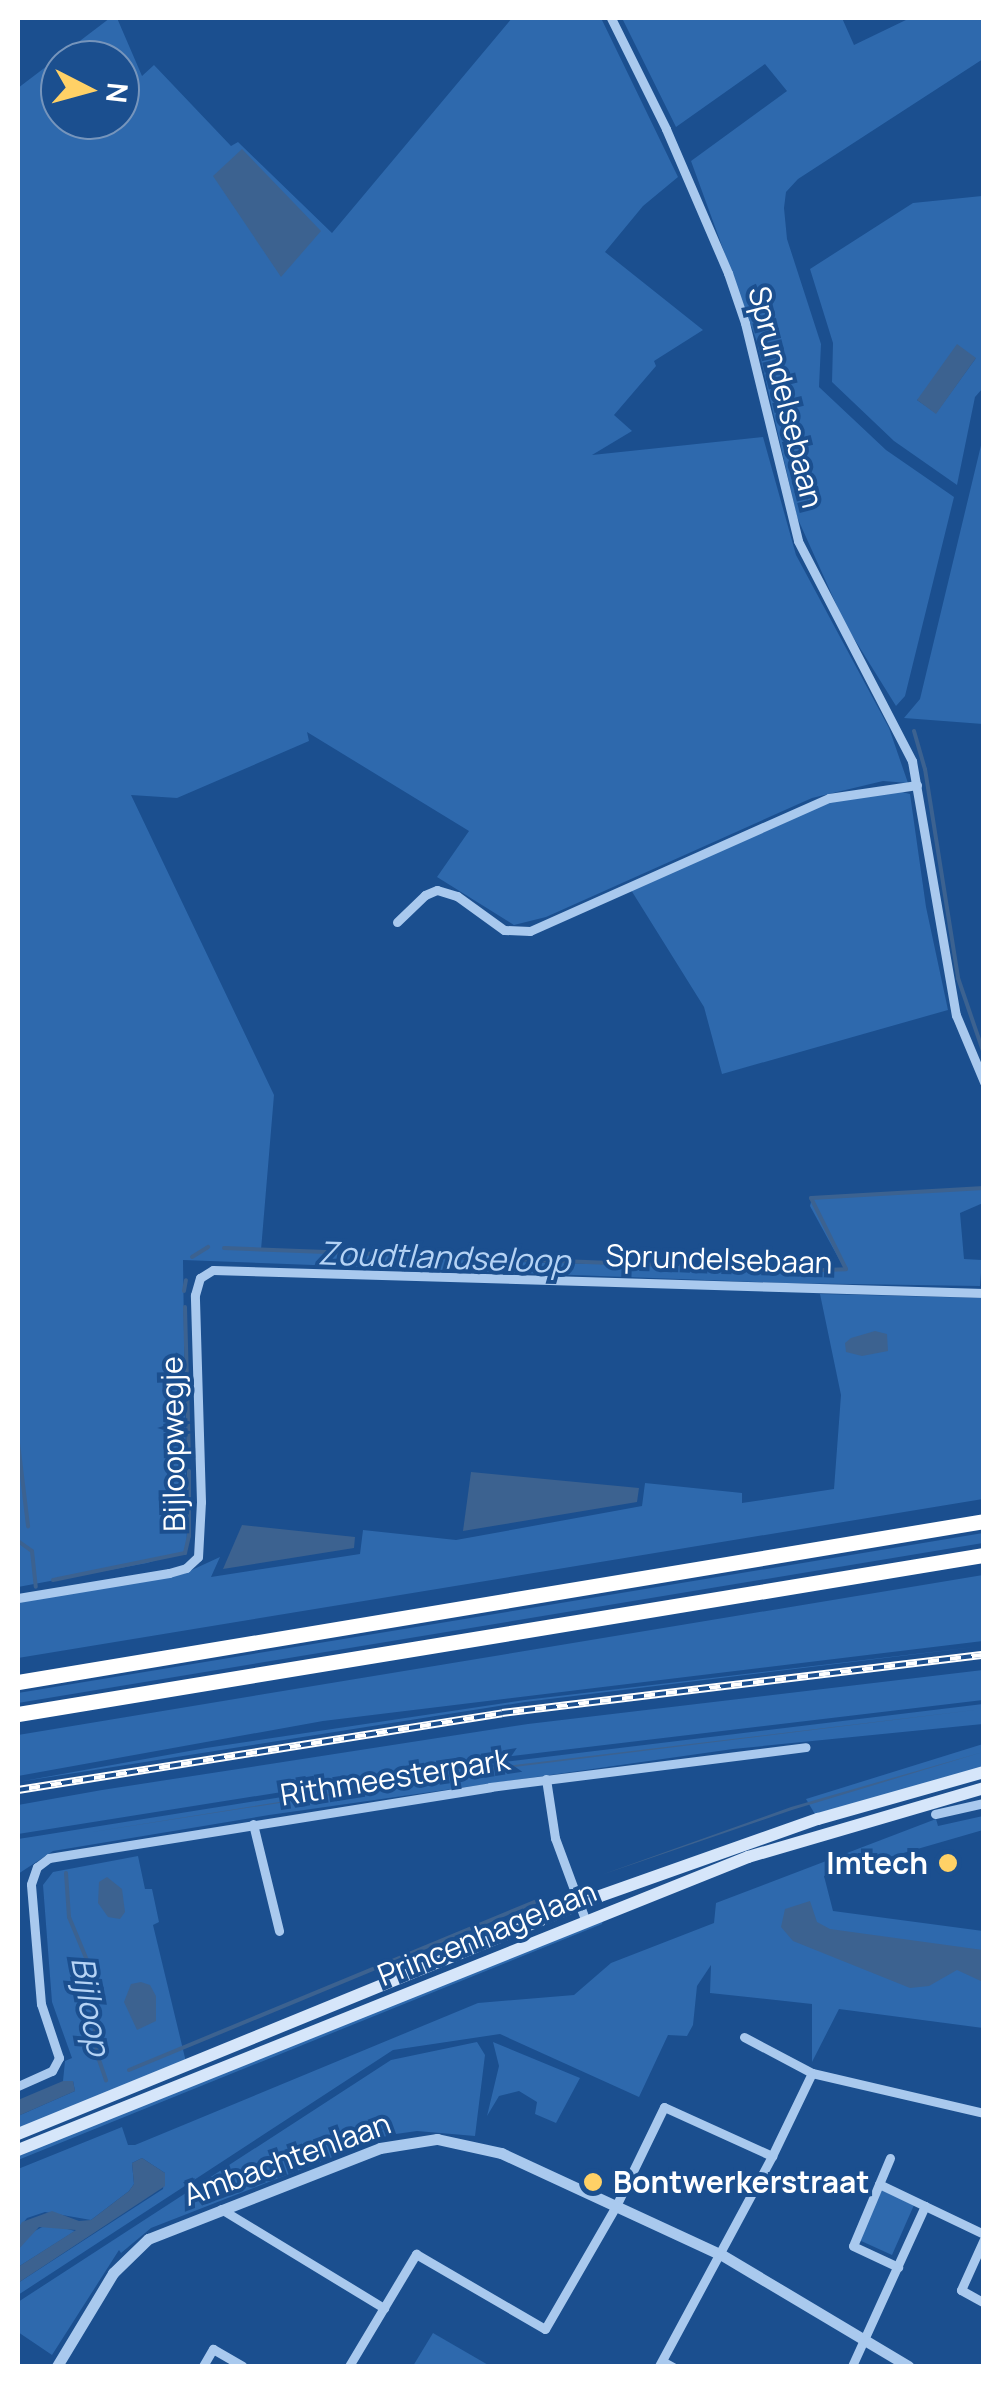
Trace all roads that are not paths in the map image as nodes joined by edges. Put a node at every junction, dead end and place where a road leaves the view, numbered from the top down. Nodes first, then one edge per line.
1 (610, 18) edge
2 (918, 786) junction
3 (397, 922) dead end
4 (984, 1082) edge
5 (212, 1270) joint
6 (984, 1293) edge
7 (984, 1522) edge
8 (984, 1554) edge
9 (18, 1598) edge
10 (18, 1682) edge
11 (18, 1714) edge
12 (805, 1747) dead end
13 (984, 1772) edge
14 (546, 1779) junction
15 (984, 1788) edge
16 (984, 1804) edge
17 (935, 1814) dead end
18 (253, 1824) junction
19 (18, 1883) edge
20 (31, 1884) junction
21 (579, 1904) junction
22 (585, 1920) junction
23 (279, 1930) dead end
24 (744, 2037) dead end
25 (812, 2074) junction
26 (18, 2086) edge
27 (984, 2113) edge
28 (18, 2134) edge
29 (18, 2150) edge
30 (772, 2156) junction
31 (890, 2158) dead end
32 (879, 2184) junction
33 (616, 2206) junction
34 (925, 2206) junction
35 (221, 2209) junction
36 (984, 2236) edge
37 (722, 2256) junction
38 (898, 2267) junction
39 (984, 2303) edge
40 (384, 2308) junction
41 (863, 2338) junction
42 (661, 2363) edge
43 (57, 2366) edge
44 (203, 2366) edge
45 (242, 2366) edge
46 (349, 2366) edge
47 (674, 2366) edge
48 (852, 2366) edge
49 (908, 2366) edge

1 - 2 street, Sprundelsebaan
2 - 3 street
2 - 4 street, Sprundelsebaan
5 - 6 street, Sprundelsebaan
5 - 9 street, Bijloopwegje
7 - 10 highway
8 - 11 highway
12 - 14 street, Rithmeesterpark
13 - 21 main road, Princenhagelaan
14 - 18 street, Rithmeesterpark
14 - 21 street, Rithmeesterpark
15 - 22 main road, Princenhagelaan
16 - 17 street
18 - 20 street, Rithmeesterpark
18 - 23 street, Rithmeesterpark
19 - 20 street
20 - 26 street
21 - 22 street, Rithmeesterpark
21 - 28 main road, Princenhagelaan
22 - 29 main road, Princenhagelaan
24 - 25 street
25 - 27 street
25 - 30 street
30 - 33 street
30 - 37 street
31 - 32 street
32 - 34 street
32 - 38 street
33 - 35 street, Ambachtenlaan
33 - 37 street, Ambachtenlaan
33 - 40 street
34 - 36 street
34 - 38 street
35 - 40 street
35 - 43 street, Ambachtenlaan
36 - 39 street
37 - 41 street, Ambachtenlaan
37 - 42 street
38 - 41 street
40 - 46 street
41 - 48 street
41 - 49 street, Ambachtenlaan
42 - 47 street
44 - 45 street

